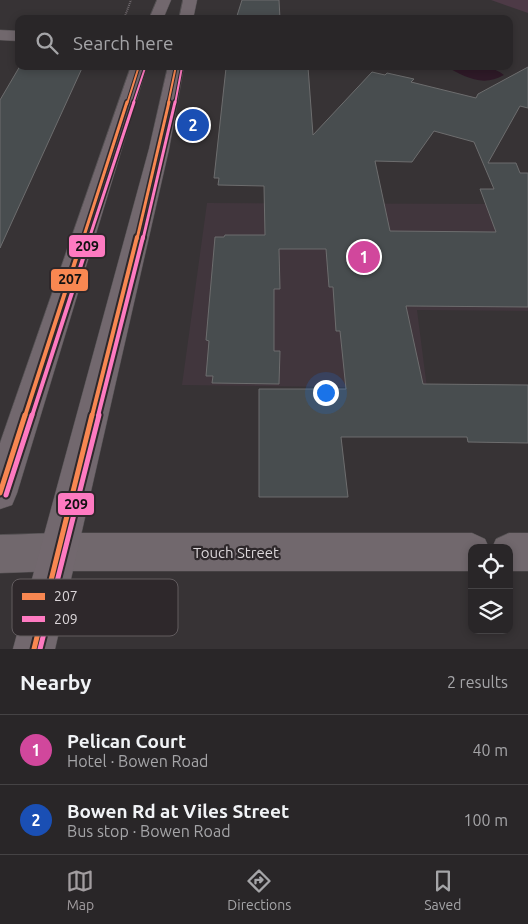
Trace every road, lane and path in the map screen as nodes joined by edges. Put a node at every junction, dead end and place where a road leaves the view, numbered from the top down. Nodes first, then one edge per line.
1 (131, 0) edge
2 (164, 0) edge
3 (190, 0) edge
4 (125, 15) edge
5 (158, 15) edge
6 (187, 15) edge
7 (0, 35) edge
8 (15, 36) edge
9 (139, 70) edge
10 (175, 70) edge
11 (0, 493) edge
12 (57, 552) junction
13 (468, 552) edge
14 (513, 552) edge
15 (528, 552) edge
16 (0, 554) edge
17 (51, 579) edge
18 (37, 636) edge
19 (34, 649) edge

1 - 4 path
2 - 5 main road
3 - 6 main road
7 - 8 street
9 - 11 main road
10 - 12 main road
12 - 13 street, Touch Street
12 - 16 street, Touch Street
12 - 17 main road
14 - 15 street
18 - 19 main road

